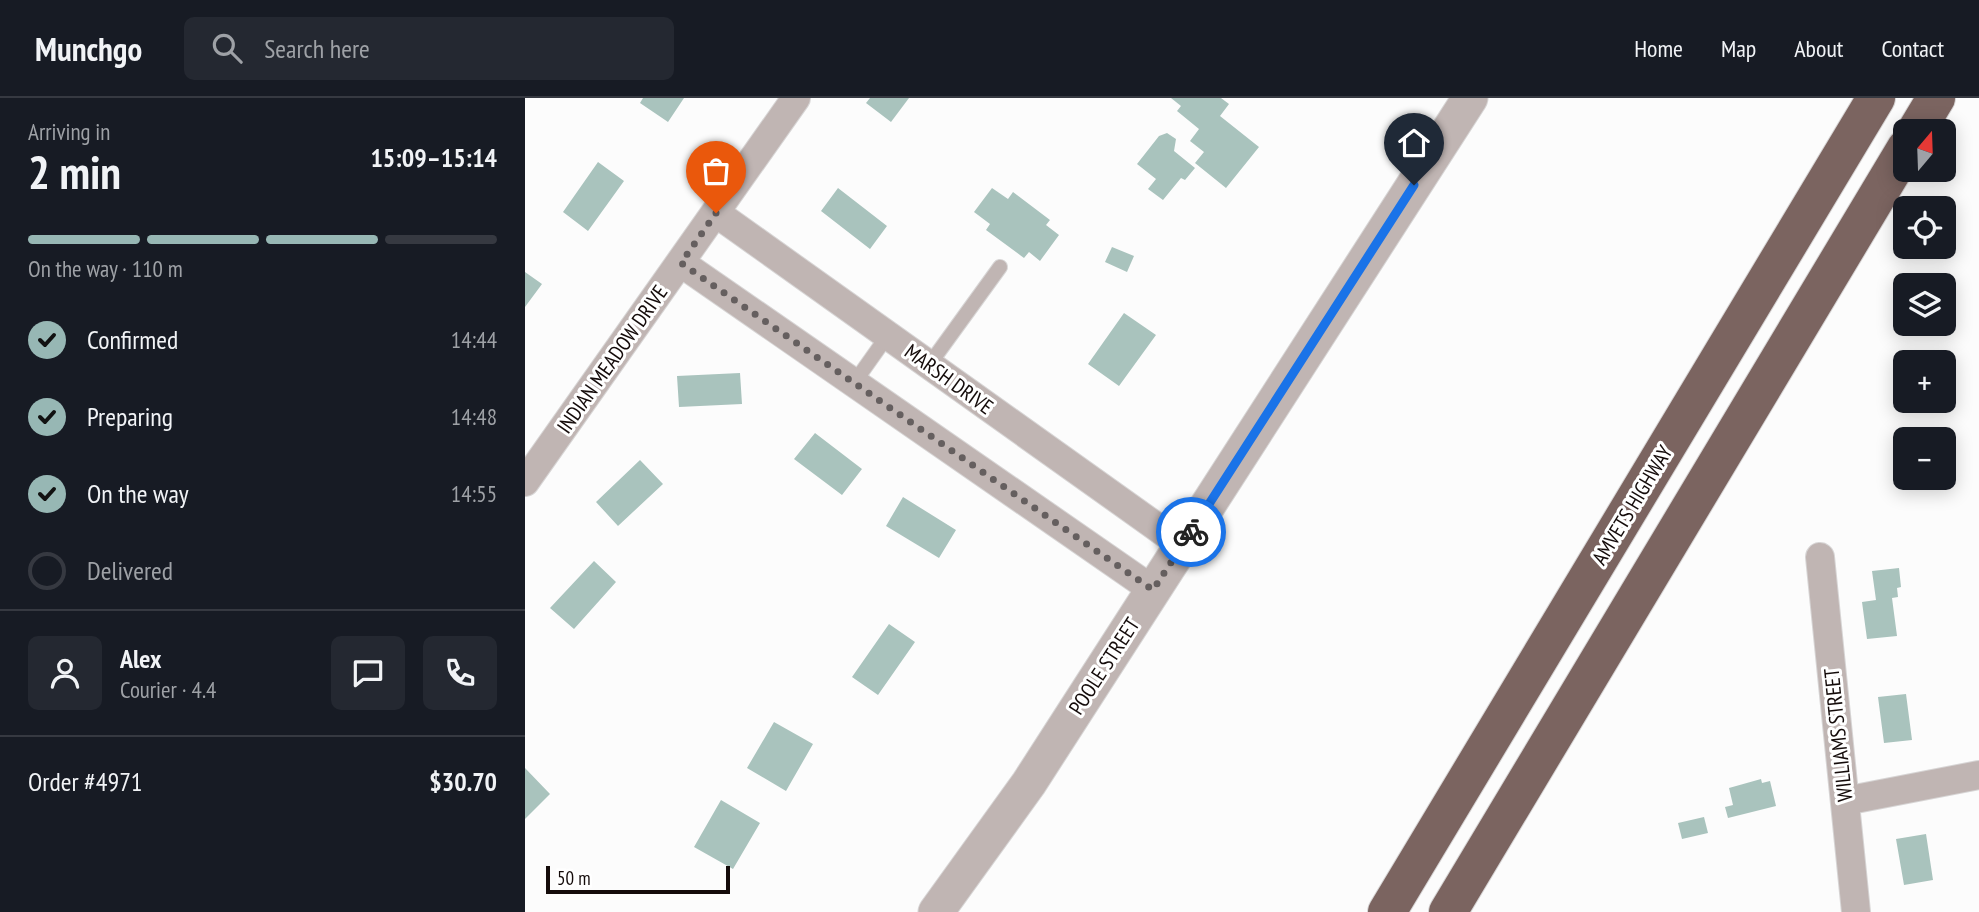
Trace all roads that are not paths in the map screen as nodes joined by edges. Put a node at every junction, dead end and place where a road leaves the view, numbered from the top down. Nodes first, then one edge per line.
1 (796, 98) edge
2 (1470, 98) edge
3 (1876, 98) edge
4 (1936, 98) edge
5 (1923, 119) edge
6 (1893, 170) edge
7 (716, 213) junction
8 (681, 263) junction
9 (1000, 267) dead end
10 (888, 335) junction
11 (929, 365) junction
12 (854, 383) junction
13 (525, 482) edge
14 (1182, 545) junction
15 (1820, 557) dead end
16 (1153, 590) junction
17 (1979, 775) edge
18 (1845, 801) junction
19 (936, 912) edge
20 (1388, 912) edge
21 (1448, 912) edge
22 (1856, 912) edge

1 - 7 street, INDIAN MEADOW DRIVE
2 - 14 street, POOLE STREET
3 - 20 highway, AMVETS HIGHWAY
4 - 5 highway
6 - 21 highway
7 - 8 street, INDIAN MEADOW DRIVE
7 - 10 street, MARSH DRIVE
8 - 12 street
8 - 13 street, INDIAN MEADOW DRIVE
9 - 11 lane
10 - 11 street, MARSH DRIVE
10 - 12 lane
11 - 14 street, MARSH DRIVE
12 - 16 street
14 - 16 street, POOLE STREET
15 - 18 street, WILLIAMS STREET
16 - 19 street, POOLE STREET
17 - 18 street
18 - 22 street, WILLIAMS STREET

